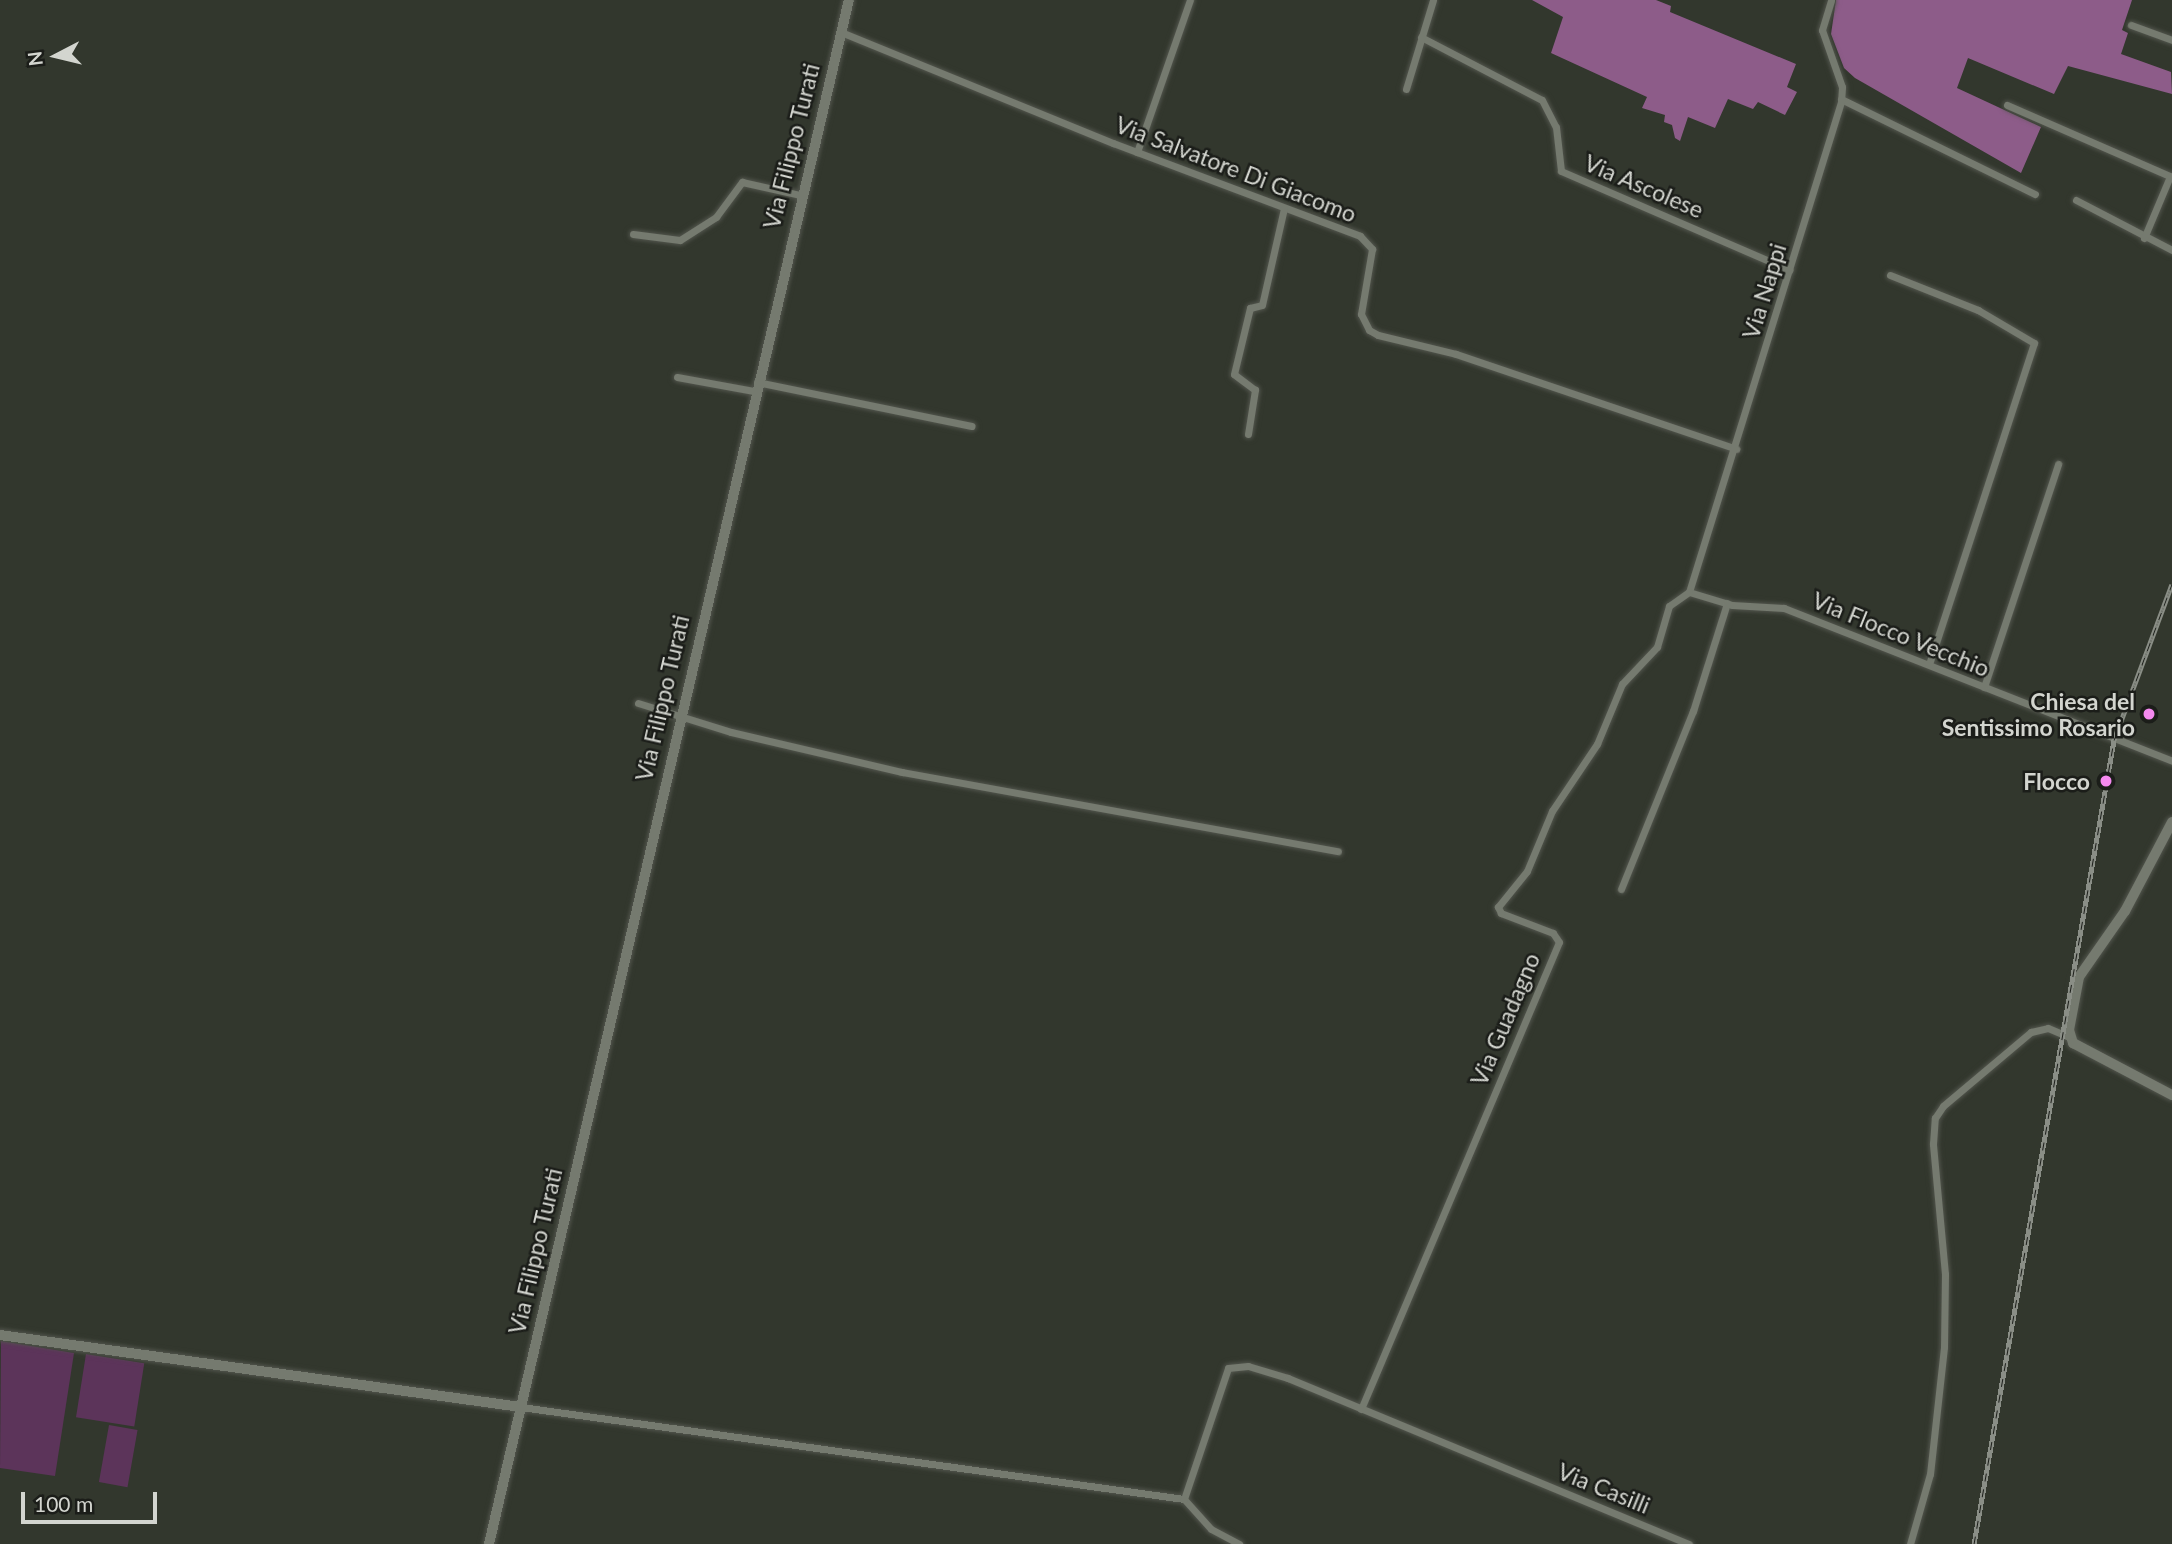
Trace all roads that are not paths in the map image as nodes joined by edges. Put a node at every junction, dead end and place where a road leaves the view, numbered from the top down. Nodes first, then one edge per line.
1 (847, 0) edge
2 (1190, 0) edge
3 (1433, 0) edge
4 (1831, 0) edge
5 (2131, 25) dead end
6 (841, 32) junction
7 (1421, 37) junction
8 (2172, 40) edge
9 (1406, 89) dead end
10 (1841, 99) junction
11 (2007, 105) dead end
12 (1137, 152) junction
13 (2171, 177) edge
14 (2035, 194) dead end
15 (800, 195) junction
16 (2076, 200) dead end
17 (1284, 208) junction
18 (634, 234) dead end
19 (2144, 239) junction
20 (2172, 250) edge
21 (1790, 270) junction
22 (1890, 275) dead end
23 (677, 377) dead end
24 (756, 387) junction
25 (972, 426) dead end
26 (1248, 434) dead end
27 (1736, 449) junction
28 (2058, 464) dead end
29 (1689, 592) junction
30 (1727, 603) junction
31 (1929, 664) junction
32 (1984, 687) junction
33 (638, 704) dead end
34 (680, 713) junction
35 (2172, 761) edge
36 (2172, 822) edge
37 (1338, 850) dead end
38 (1621, 889) dead end
39 (2069, 1037) junction
40 (2172, 1095) edge
41 (0, 1335) edge
42 (521, 1407) junction
43 (1361, 1409) junction
44 (1184, 1499) junction
45 (489, 1544) edge
46 (1240, 1544) edge
47 (1689, 1544) edge
48 (1910, 1544) edge

1 - 6 street, Via Filippo Turati
2 - 12 street
3 - 7 street
4 - 10 street, Via Nappi
5 - 8 street
6 - 12 street, Via Salvatore Di Giacomo
6 - 15 street, Via Filippo Turati
7 - 9 street
7 - 21 street, Via Ascolese
10 - 14 street
10 - 21 street, Via Nappi
11 - 13 street
12 - 17 street, Via Salvatore Di Giacomo
13 - 19 street
15 - 18 street
15 - 24 street, Via Filippo Turati
16 - 19 street
17 - 26 street
17 - 27 street, Via Salvatore Di Giacomo
19 - 20 street
21 - 27 street, Via Nappi
22 - 31 street
23 - 24 street
24 - 25 street
24 - 34 street, Via Filippo Turati
27 - 29 street, Via Nappi
28 - 32 street
29 - 30 street, Via Flocco Vecchio
29 - 43 street, Via Guadagno
30 - 31 street, Via Flocco Vecchio
30 - 38 street
31 - 32 street, Via Flocco Vecchio
32 - 35 street, Via Flocco Vecchio
33 - 34 street
34 - 37 street
34 - 42 street, Via Filippo Turati
36 - 39 street
39 - 40 street
39 - 48 street
41 - 42 street
42 - 44 street
42 - 45 street, Via Filippo Turati
43 - 44 street, Via Casilli
43 - 47 street, Via Casilli
44 - 46 street

